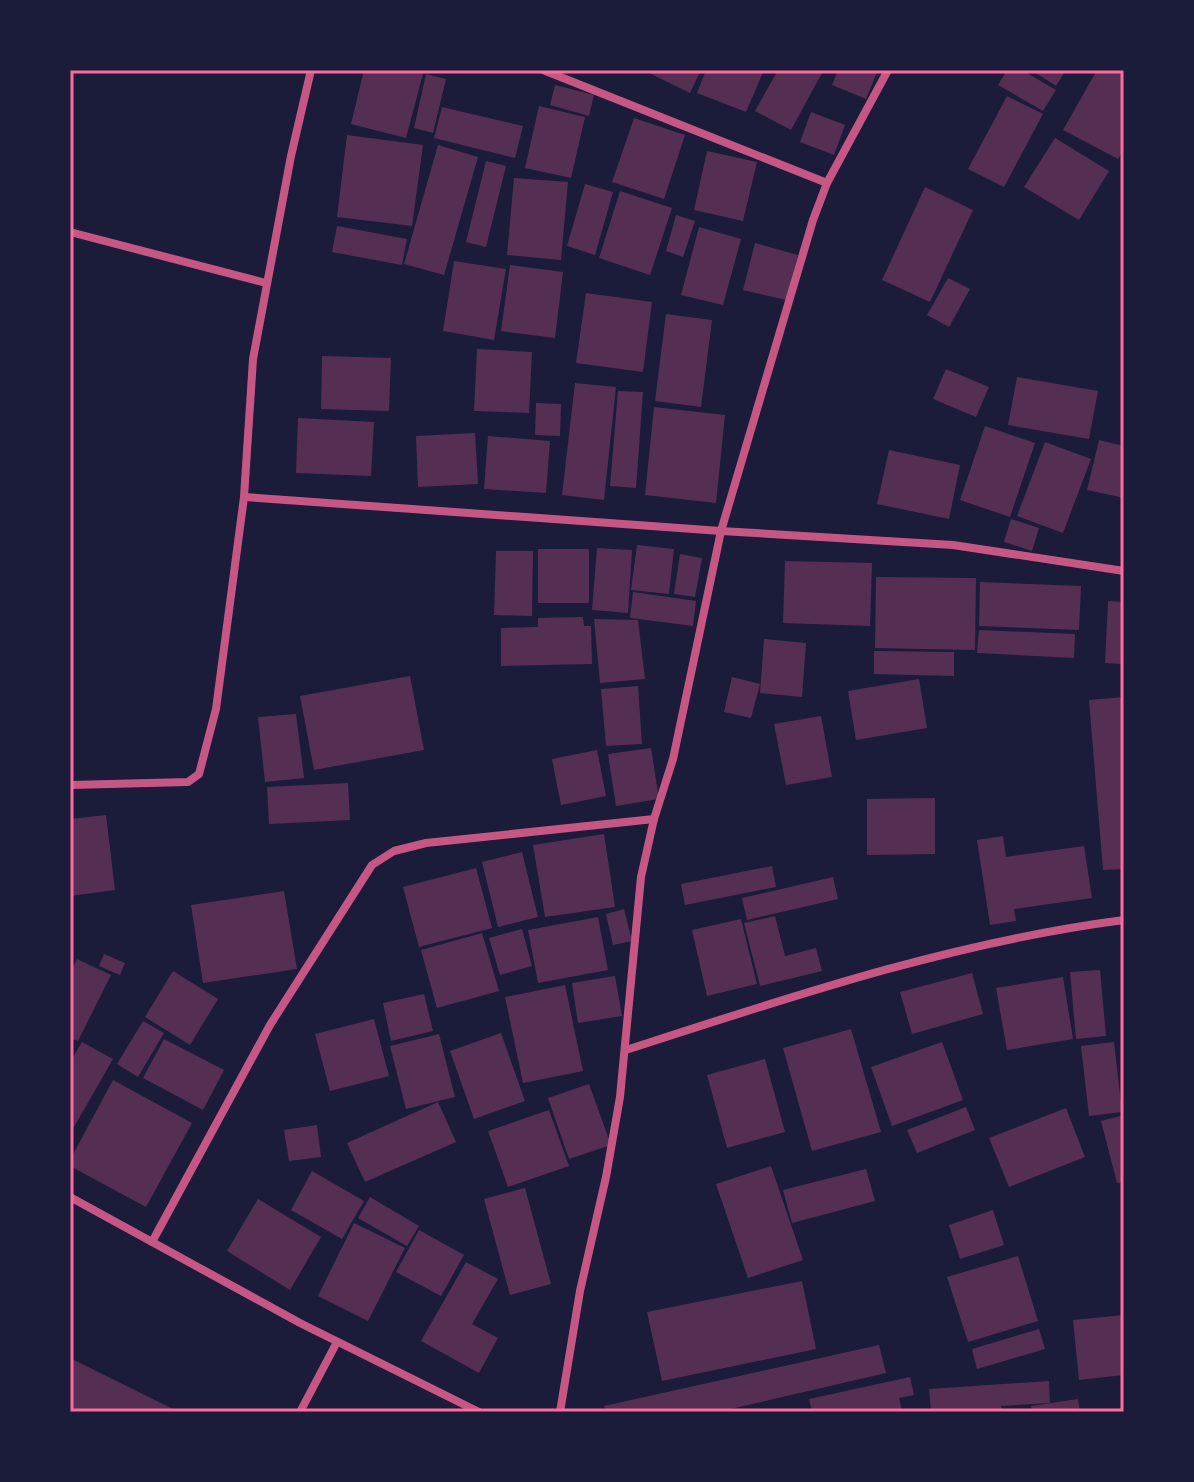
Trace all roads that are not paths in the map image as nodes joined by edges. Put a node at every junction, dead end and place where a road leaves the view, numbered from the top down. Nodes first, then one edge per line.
1 (311, 70) edge
2 (543, 70) edge
3 (888, 70) edge
4 (827, 183) junction
5 (70, 232) edge
6 (266, 283) junction
7 (244, 497) junction
8 (721, 531) junction
9 (1124, 571) edge
10 (70, 785) edge
11 (654, 819) junction
12 (1124, 920) edge
13 (626, 1050) junction
14 (70, 1197) edge
15 (152, 1242) junction
16 (337, 1342) junction
17 (300, 1412) edge
18 (479, 1412) edge
19 (560, 1412) edge

1 - 6 street
2 - 4 street
3 - 4 street
4 - 8 street
5 - 6 street
6 - 7 street
7 - 8 street
7 - 10 street
8 - 9 street
8 - 11 street
11 - 13 street
11 - 15 street
12 - 13 street
13 - 19 street
14 - 15 street
15 - 16 street
16 - 17 street
16 - 18 street

